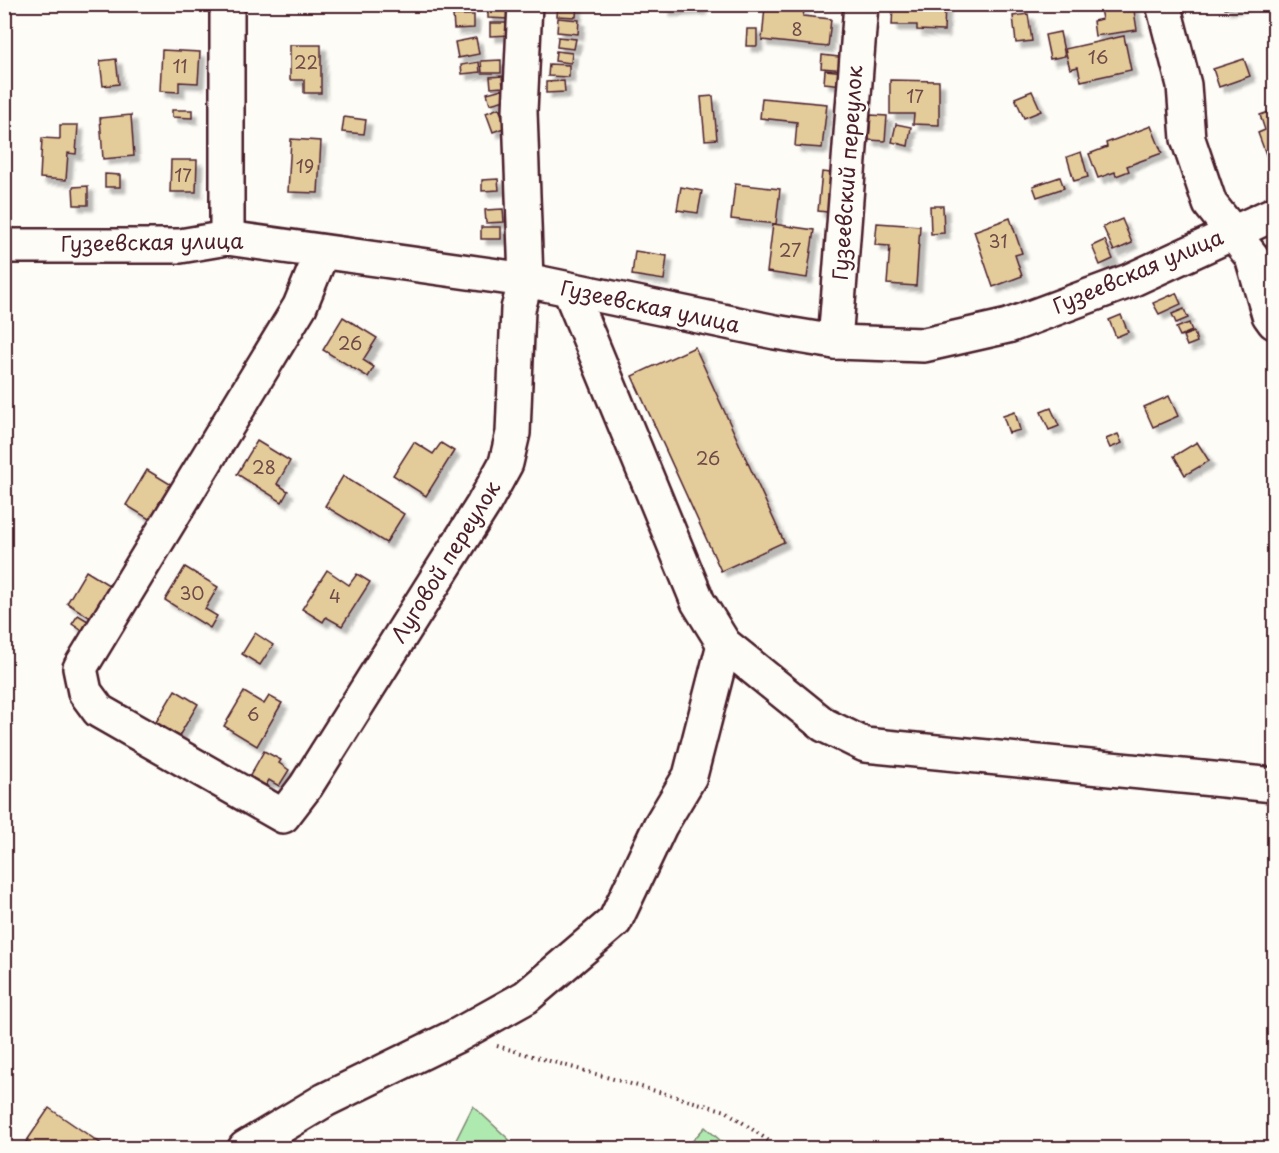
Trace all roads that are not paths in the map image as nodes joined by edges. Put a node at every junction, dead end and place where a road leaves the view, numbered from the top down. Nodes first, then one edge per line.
1 (227, 4) edge
2 (525, 4) edge
3 (861, 4) edge
4 (1162, 4) edge
5 (1275, 214) edge
6 (1230, 233) junction
7 (227, 238) junction
8 (4, 246) edge
9 (322, 252) junction
10 (526, 280) junction
11 (570, 291) junction
12 (1275, 322) edge
13 (835, 342) junction
14 (724, 644) junction
15 (1275, 785) edge
16 (245, 1149) edge

1 - 7 street
2 - 10 street, Луговой переулок
3 - 13 street, Гузеевский переулок
4 - 6 street
5 - 6 street, Гузеевская улица
6 - 12 street
6 - 13 street, Гузеевская улица
7 - 8 street, Гузеевская улица
7 - 9 street, Гузеевская улица
9 - 10 street, Гузеевская улица
9 - 10 street, Луговой переулок
10 - 11 street, Гузеевская улица
11 - 13 street, Гузеевская улица
11 - 14 street
14 - 15 street
14 - 16 street

